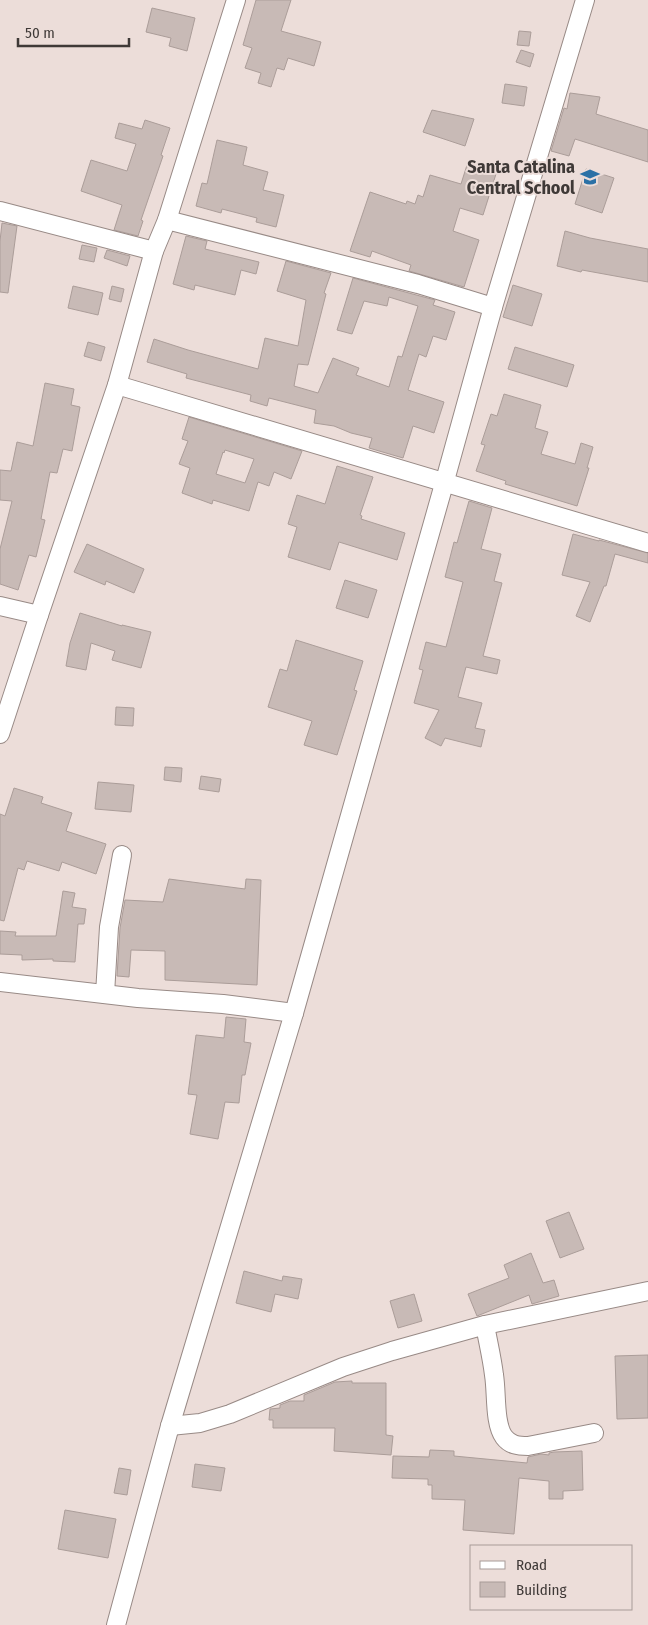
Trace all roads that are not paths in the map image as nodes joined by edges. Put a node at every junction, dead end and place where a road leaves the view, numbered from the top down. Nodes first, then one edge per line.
1 (236, 0) edge
2 (585, 0) edge
3 (0, 211) edge
4 (167, 220) junction
5 (154, 250) junction
6 (493, 306) junction
7 (116, 385) junction
8 (444, 484) junction
9 (648, 543) edge
10 (0, 606) edge
11 (39, 615) junction
12 (0, 734) edge
13 (122, 855) dead end
14 (0, 982) edge
15 (105, 994) junction
16 (294, 1013) junction
17 (648, 1291) edge
18 (485, 1325) junction
19 (170, 1426) junction
20 (594, 1433) dead end
21 (116, 1625) edge

1 - 4 street
2 - 6 street
3 - 5 street
4 - 5 street
4 - 6 street
5 - 7 street
6 - 8 street
7 - 8 street
7 - 11 street
8 - 9 street
8 - 16 street
10 - 11 street
11 - 12 street
13 - 15 street
14 - 15 street
15 - 16 street
16 - 19 street
17 - 18 street
18 - 19 street
18 - 20 street
19 - 21 street

